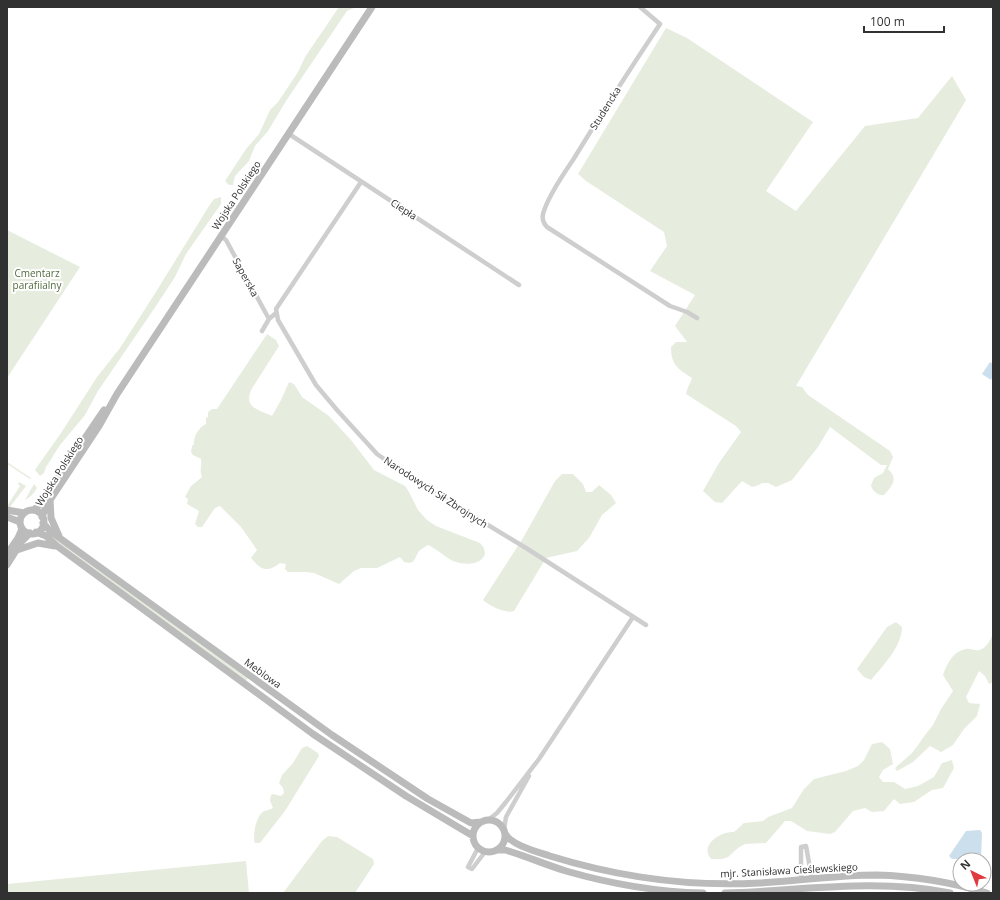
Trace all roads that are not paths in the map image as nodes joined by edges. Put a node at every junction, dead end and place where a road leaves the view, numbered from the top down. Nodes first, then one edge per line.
1 (372, 7) edge
2 (640, 7) edge
3 (289, 134) junction
4 (361, 182) junction
5 (221, 236) junction
6 (519, 285) dead end
7 (276, 313) junction
8 (697, 318) dead end
9 (269, 319) junction
10 (262, 331) dead end
11 (117, 394) junction
12 (50, 499) junction
13 (7, 510) edge
14 (34, 510) junction
15 (24, 513) junction
16 (7, 517) edge
17 (43, 520) junction
18 (21, 525) junction
19 (33, 533) junction
20 (59, 536) junction
21 (57, 546) junction
22 (17, 550) junction
23 (7, 554) edge
24 (7, 565) edge
25 (633, 617) junction
26 (646, 625) dead end
27 (539, 759) junction
28 (484, 821) junction
29 (504, 832) junction
30 (473, 836) junction
31 (478, 848) junction
32 (497, 850) junction
33 (485, 852) junction
34 (812, 879) junction
35 (801, 880) junction
36 (807, 889) junction
37 (703, 893) edge
38 (724, 893) edge
39 (950, 893) edge
40 (986, 893) edge

1 - 3 main road, Wojska Polskiego
2 - 8 street, Studencka
3 - 4 street, Ciepła
3 - 5 main road, Wojska Polskiego
4 - 6 street, Ciepła
4 - 7 street
5 - 9 street, Saperska
5 - 11 main road, Wojska Polskiego
7 - 9 street
7 - 25 street, Narodowych Sił Zbrojnych
9 - 10 street
11 - 12 main road, Wojska Polskiego
11 - 14 main road, Wojska Polskiego
12 - 17 main road, Wojska Polskiego
12 - 20 main road
13 - 15 main road
14 - 15 main road
14 - 17 main road
15 - 18 main road
16 - 18 main road
17 - 19 main road
17 - 20 main road, Meblowa
18 - 19 main road
18 - 23 main road
19 - 21 main road, Meblowa
19 - 22 main road
20 - 28 main road, Meblowa
21 - 22 main road
21 - 30 main road, Meblowa
22 - 24 main road
25 - 26 street, Narodowych Sił Zbrojnych
25 - 27 street
27 - 28 street
27 - 29 street
28 - 29 main road
28 - 30 main road
29 - 32 main road
29 - 35 main road, mjr. Stanisława Cieślewskiego
30 - 31 main road
31 - 33 main road
31 - 33 street
32 - 33 main road
32 - 37 main road
34 - 35 main road, mjr. Stanisława Cieślewskiego
34 - 35 street
34 - 36 main road
34 - 40 main road, mjr. Stanisława Cieślewskiego
35 - 36 main road
36 - 38 main road, mjr. Stanisława Cieślewskiego
36 - 39 main road, mjr. Stanisława Cieślewskiego

